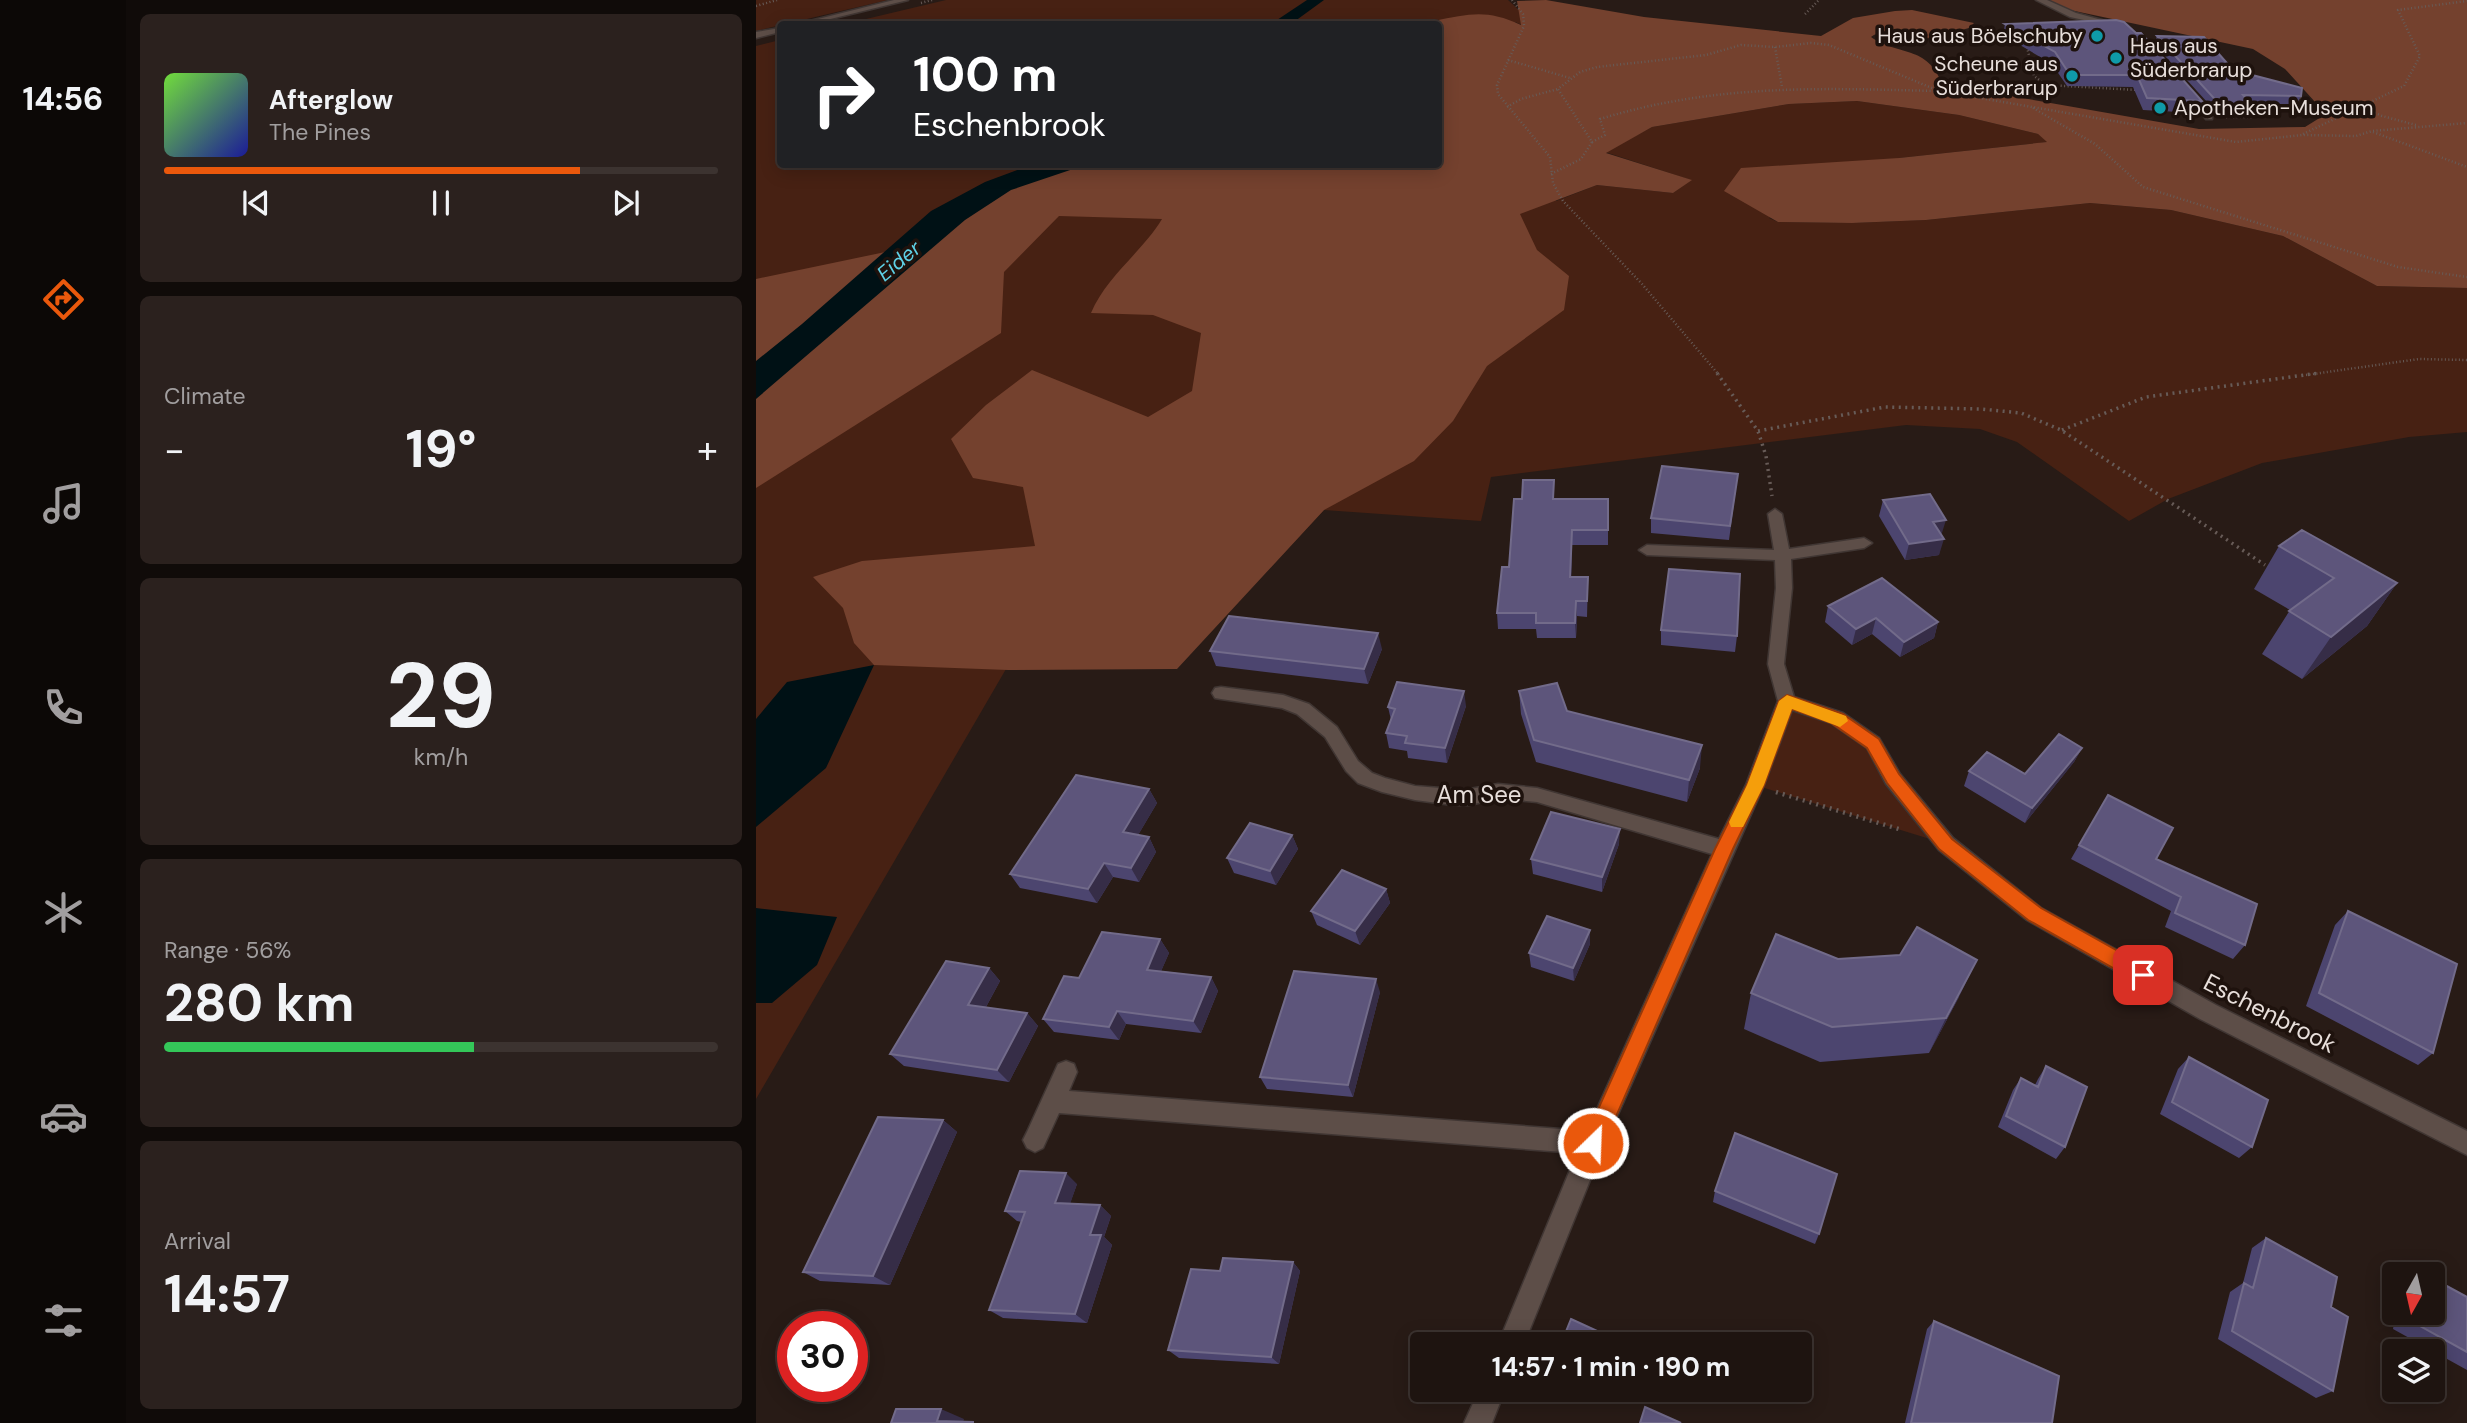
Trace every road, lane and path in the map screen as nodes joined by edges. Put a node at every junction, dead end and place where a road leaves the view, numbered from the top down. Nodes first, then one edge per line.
1 (777, 0) edge
2 (904, 0) edge
3 (1512, 0) edge
4 (1819, 0) edge
5 (2040, 0) edge
6 (2467, 1) edge
7 (756, 6) edge
8 (1805, 14) dead end
9 (815, 21) edge
10 (2126, 28) edge
11 (777, 31) edge
12 (756, 36) edge
13 (2028, 43) edge
14 (1775, 47) junction
15 (1508, 60) junction
16 (1570, 78) junction
17 (2177, 78) edge
18 (1782, 88) junction
19 (1558, 89) junction
20 (2139, 90) edge
21 (1939, 91) junction
22 (2289, 91) edge
23 (2029, 106) junction
24 (2361, 106) junction
25 (1507, 107) junction
26 (2209, 117) joint
27 (2467, 123) edge
28 (2420, 126) junction
29 (2372, 131) junction
30 (2302, 135) junction
31 (1592, 142) junction
32 (2467, 167) edge
33 (1551, 174) junction
34 (2467, 276) edge
35 (2467, 360) edge
36 (2061, 430) junction
37 (1758, 431) junction
38 (1775, 514) joint
39 (1864, 543) dead end
40 (1647, 550) dead end
41 (1783, 555) junction
42 (2265, 565) dead end
43 (1222, 693) dead end
44 (1787, 701) junction
45 (1755, 785) junction
46 (1945, 844) junction
47 (1724, 849) junction
48 (1066, 1072) dead end
49 (1054, 1101) junction
50 (1035, 1140) dead end
51 (1593, 1143) junction
52 (2467, 1143) edge
53 (1516, 1332) edge
54 (1487, 1402) edge
55 (1478, 1423) edge

1 - 7 path
2 - 9 street
3 - 15 path
4 - 8 path
5 - 10 street
6 - 24 path
11 - 12 street
13 - 20 path
14 - 16 path
14 - 18 path
14 - 21 path
15 - 16 path
15 - 25 path
16 - 19 path
17 - 26 street
18 - 21 path
18 - 31 path
19 - 25 path
19 - 31 path
21 - 23 path
22 - 26 path
23 - 30 path
23 - 34 path
24 - 28 path
24 - 30 path
25 - 33 path
27 - 28 path
28 - 29 path
29 - 30 path
29 - 32 path
31 - 33 path
33 - 37 path
35 - 36 path
36 - 37 path
36 - 42 path
37 - 38 path
38 - 41 street
39 - 41 street
40 - 41 street
41 - 44 street
43 - 47 street, Am See
44 - 45 street
44 - 46 street, Eschenbrook
45 - 46 path
45 - 47 street
46 - 52 street, Eschenbrook
47 - 51 street
48 - 49 street
49 - 50 street
49 - 51 street
51 - 53 street
54 - 55 street

